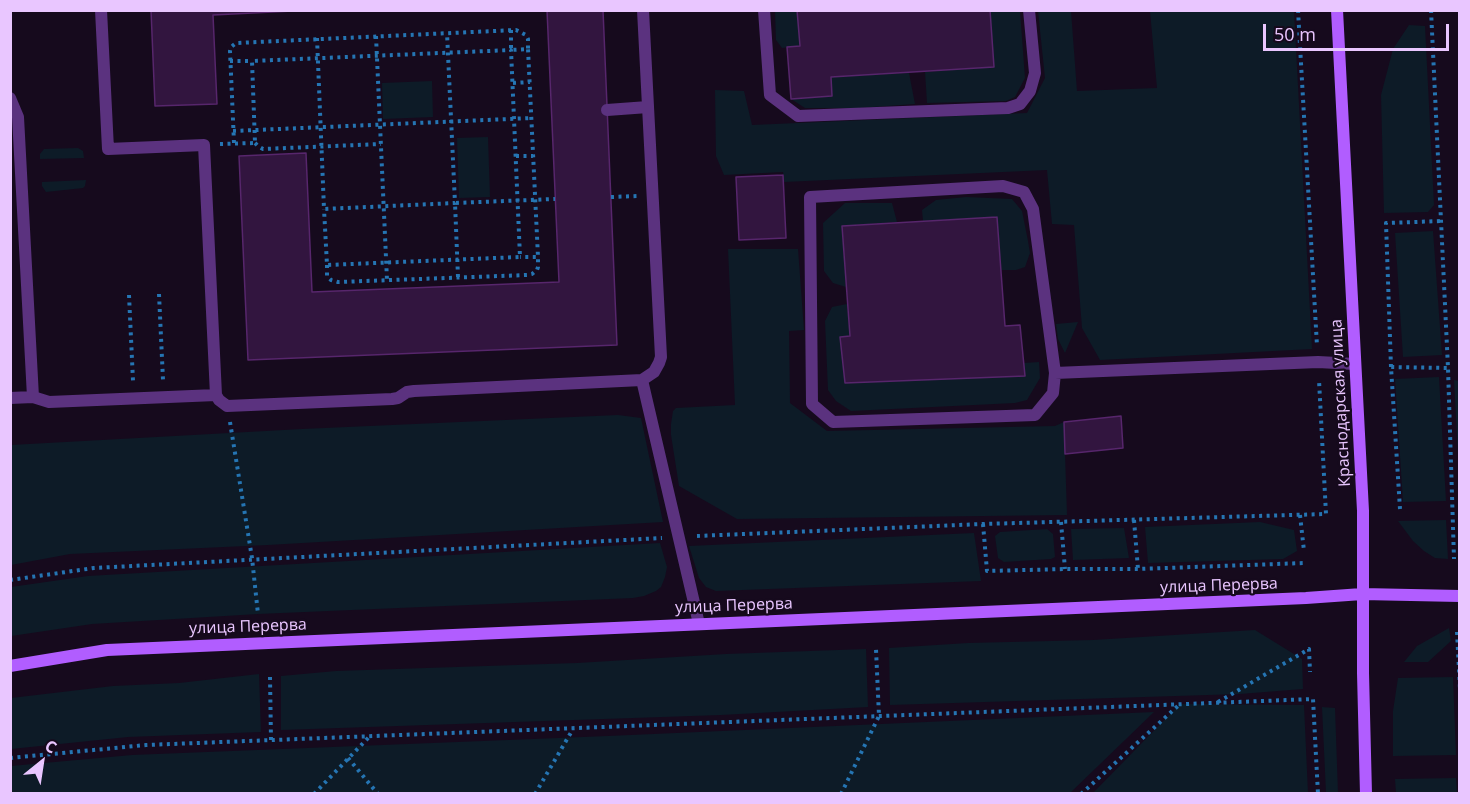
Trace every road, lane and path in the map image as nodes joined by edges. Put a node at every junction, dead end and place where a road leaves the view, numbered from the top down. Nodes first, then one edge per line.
1 (101, 10) edge
2 (643, 10) edge
3 (764, 10) edge
4 (1029, 10) edge
5 (1298, 10) edge
6 (1337, 10) edge
7 (1431, 10) edge
8 (510, 30) junction
9 (447, 33) junction
10 (376, 36) junction
11 (317, 38) junction
12 (528, 49) junction
13 (511, 50) junction
14 (448, 52) junction
15 (377, 55) junction
16 (318, 58) junction
17 (252, 61) junction
18 (230, 62) junction
19 (530, 82) junction
20 (513, 83) junction
21 (10, 98) edge
22 (648, 107) junction
23 (607, 110) dead end
24 (532, 118) junction
25 (515, 119) junction
26 (451, 122) junction
27 (380, 125) junction
28 (321, 127) junction
29 (255, 130) junction
30 (233, 131) junction
31 (255, 142) junction
32 (381, 144) junction
33 (322, 146) junction
34 (516, 156) junction
35 (533, 156) junction
36 (555, 199) dead end
37 (535, 200) junction
38 (518, 201) junction
39 (455, 203) junction
40 (384, 206) junction
41 (324, 209) junction
42 (1442, 221) junction
43 (538, 256) junction
44 (520, 257) junction
45 (457, 260) junction
46 (386, 263) junction
47 (327, 265) junction
48 (458, 277) junction
49 (387, 280) junction
50 (159, 294) dead end
51 (129, 295) dead end
52 (1318, 362) junction
53 (1355, 364) junction
54 (1390, 367) junction
55 (1448, 368) junction
56 (1054, 373) junction
57 (642, 380) junction
58 (216, 394) junction
59 (33, 397) junction
60 (164, 397) junction
61 (10, 398) edge
62 (134, 398) junction
63 (227, 406) junction
64 (1400, 509) dead end
65 (1326, 514) dead end
66 (1300, 515) dead end
67 (1134, 520) dead end
68 (1060, 522) dead end
69 (983, 524) dead end
70 (1304, 551) dead end
71 (1454, 559) dead end
72 (1304, 563) dead end
73 (1065, 569) junction
74 (1138, 569) junction
75 (1362, 594) junction
76 (1460, 596) edge
77 (258, 614) dead end
78 (699, 624) junction
79 (1457, 632) dead end
80 (876, 649) dead end
81 (10, 666) edge
82 (1459, 669) edge
83 (1311, 672) dead end
84 (270, 677) dead end
85 (1460, 689) edge
86 (1215, 703) junction
87 (1180, 704) junction
88 (879, 716) junction
89 (573, 728) junction
90 (369, 736) junction
91 (271, 740) junction
92 (10, 758) edge
93 (348, 758) junction
94 (314, 794) edge
95 (378, 794) edge
96 (535, 794) edge
97 (841, 794) edge
98 (1081, 794) edge
99 (1318, 794) edge
100 (1366, 794) edge

1 - 58 lane
2 - 22 lane
3 - 4 lane
5 - 52 path
6 - 53 street, Краснодарская улица
7 - 42 path
8 - 9 path
8 - 12 path
8 - 13 path
9 - 10 path
9 - 14 path
10 - 11 path
10 - 15 path
11 - 16 path
11 - 18 path
12 - 13 path
12 - 19 path
13 - 14 path
13 - 20 path
14 - 15 path
14 - 26 path
15 - 16 path
15 - 27 path
16 - 17 path
16 - 28 path
17 - 18 path
17 - 29 path
18 - 30 path
19 - 20 path
19 - 24 path
20 - 25 path
21 - 59 lane
22 - 23 lane
22 - 57 lane
24 - 25 path
24 - 35 path
25 - 26 path
25 - 34 path
26 - 27 path
26 - 39 path
27 - 28 path
27 - 32 path
28 - 29 path
28 - 33 path
29 - 30 path
29 - 31 path
30 - 31 path
31 - 33 path
32 - 33 path
32 - 40 path
33 - 41 path
34 - 35 path
34 - 38 path
35 - 37 path
36 - 37 path
37 - 38 path
37 - 43 path
38 - 39 path
38 - 44 path
39 - 40 path
39 - 45 path
40 - 41 path
40 - 46 path
41 - 47 path
42 - 54 path
42 - 55 path
43 - 44 path
43 - 48 path
44 - 45 path
45 - 46 path
45 - 48 path
46 - 47 path
46 - 49 path
47 - 49 path
48 - 49 path
50 - 60 path
51 - 62 path
52 - 53 lane
52 - 56 lane
52 - 65 path
53 - 75 street, Краснодарская улица
54 - 55 path
54 - 64 path
55 - 71 path
56 - 56 lane
57 - 63 lane
57 - 78 lane
58 - 60 lane
58 - 63 lane
59 - 61 lane
59 - 62 lane
60 - 62 lane
63 - 77 path
66 - 70 path
67 - 74 path
68 - 73 path
69 - 73 path
72 - 74 path
73 - 74 path
75 - 76 street, улица Перерва
75 - 78 street, улица Перерва
75 - 100 street, Краснодарская улица
78 - 81 street, улица Перерва
79 - 82 path
80 - 88 path
82 - 85 path
83 - 86 path
84 - 91 path
86 - 87 path
86 - 99 path
87 - 88 path
87 - 98 path
88 - 89 path
88 - 97 path
89 - 90 path
89 - 96 path
90 - 91 path
90 - 93 path
91 - 92 path
93 - 94 path
93 - 95 path

